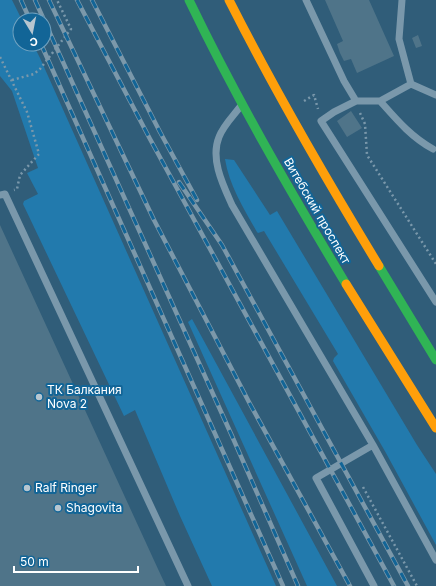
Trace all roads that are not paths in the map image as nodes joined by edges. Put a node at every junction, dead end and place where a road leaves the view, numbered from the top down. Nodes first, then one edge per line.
1 (189, 0) edge
2 (229, 0) edge
3 (306, 0) edge
4 (402, 0) edge
5 (411, 84) junction
6 (436, 95) edge
7 (356, 101) junction
8 (380, 101) junction
9 (242, 105) junction
10 (433, 149) dead end
11 (0, 195) edge
12 (436, 302) edge
13 (436, 360) edge
14 (436, 428) edge
15 (373, 445) junction
16 (436, 560) edge
17 (188, 586) edge
18 (374, 586) edge

1 - 9 main road, Витебский проспект
2 - 13 main road, Витебский проспект
3 - 7 lane
4 - 5 lane
5 - 6 lane
5 - 8 lane
7 - 8 lane
7 - 12 lane
8 - 10 lane
9 - 14 main road, Витебский проспект
9 - 15 lane
11 - 17 lane
15 - 16 lane
15 - 18 lane

